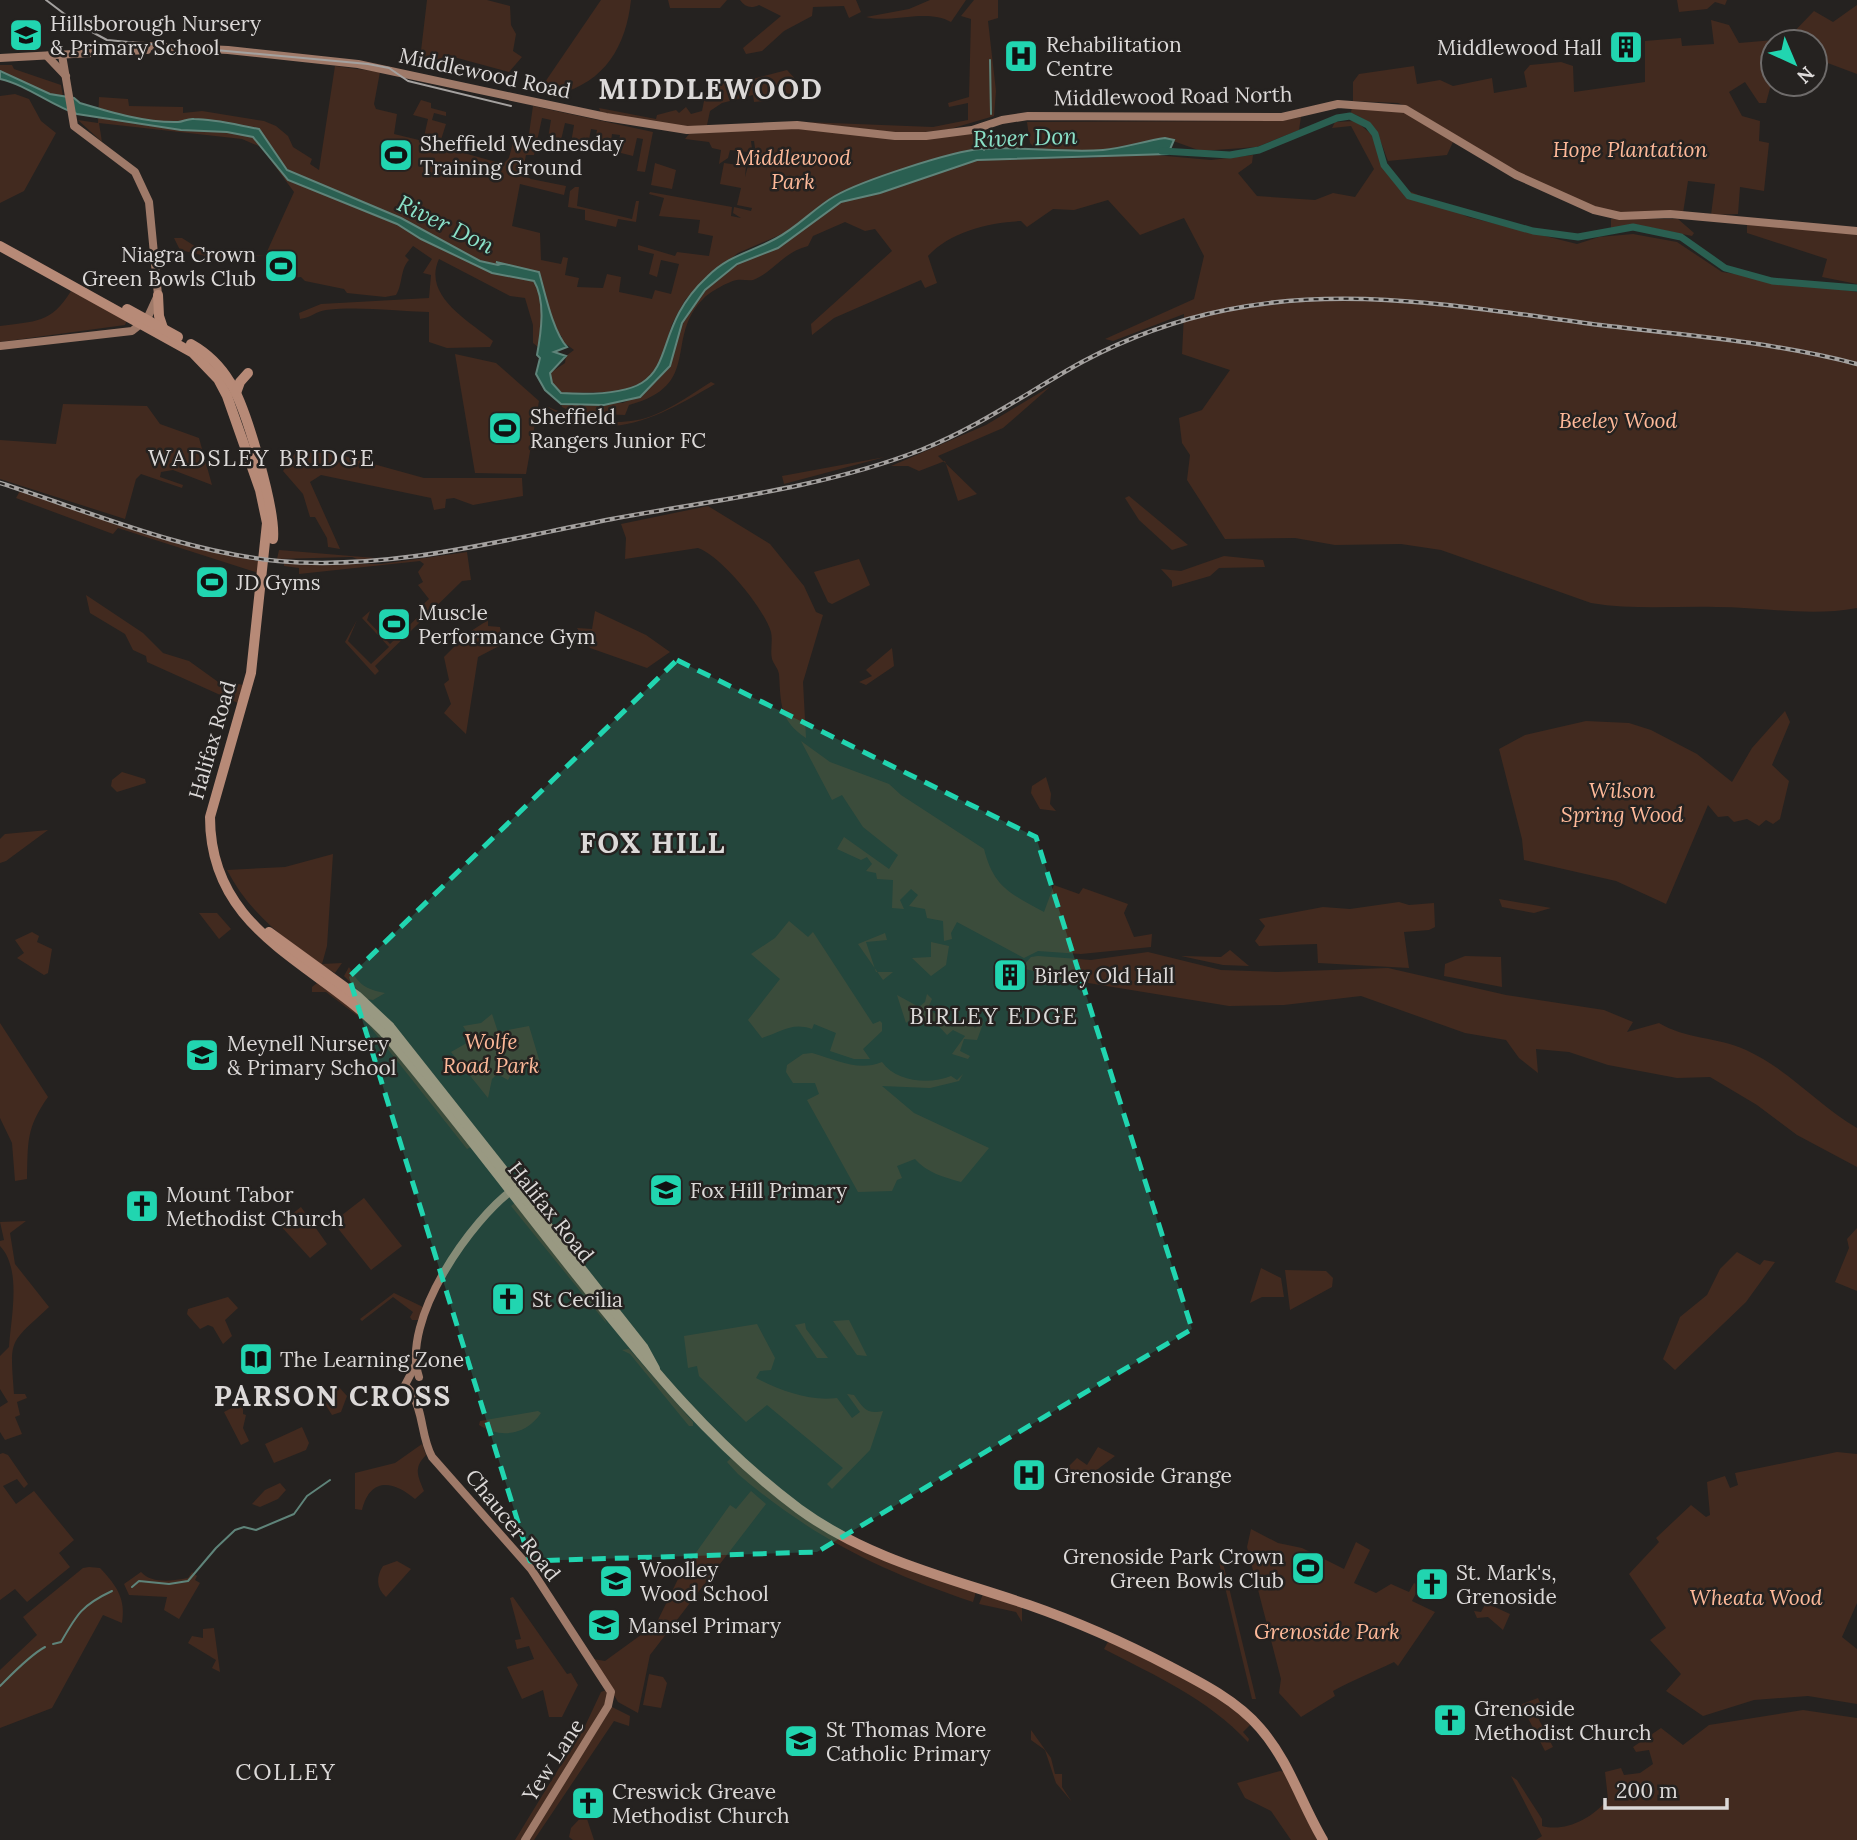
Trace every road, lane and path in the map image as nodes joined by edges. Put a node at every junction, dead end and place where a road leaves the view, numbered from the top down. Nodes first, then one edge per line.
1 (62, 55) junction
2 (47, 56) junction
3 (0, 58) edge
4 (66, 76) junction
5 (836, 128) joint
6 (1857, 231) edge
7 (0, 240) edge
8 (0, 246) edge
9 (158, 293) junction
10 (141, 321) junction
11 (164, 329) junction
12 (0, 346) edge
13 (248, 373) dead end
14 (226, 380) junction
15 (236, 394) junction
16 (269, 512) junction
17 (513, 1189) junction
18 (416, 1364) junction
19 (409, 1377) junction
20 (419, 1377) junction
21 (417, 1394) junction
22 (611, 1700) joint
23 (525, 1840) edge
24 (1322, 1840) edge

1 - 2 main road, Middlewood Road
1 - 4 main road
1 - 5 main road, Middlewood Road
2 - 3 main road, Middlewood Road
2 - 4 main road
4 - 9 main road
5 - 6 main road, Middlewood Road North
7 - 10 highway
8 - 10 highway
9 - 10 main road
9 - 11 highway
10 - 11 highway
10 - 12 main road
10 - 14 highway
11 - 14 highway
13 - 15 highway
14 - 15 highway
14 - 16 highway
15 - 16 highway
16 - 17 highway, Halifax Road
17 - 18 main road
17 - 24 highway, Halifax Road
18 - 19 main road
18 - 20 main road
19 - 20 main road
19 - 21 main road
20 - 21 main road
21 - 22 main road, Chaucer Road
22 - 23 main road, Yew Lane

